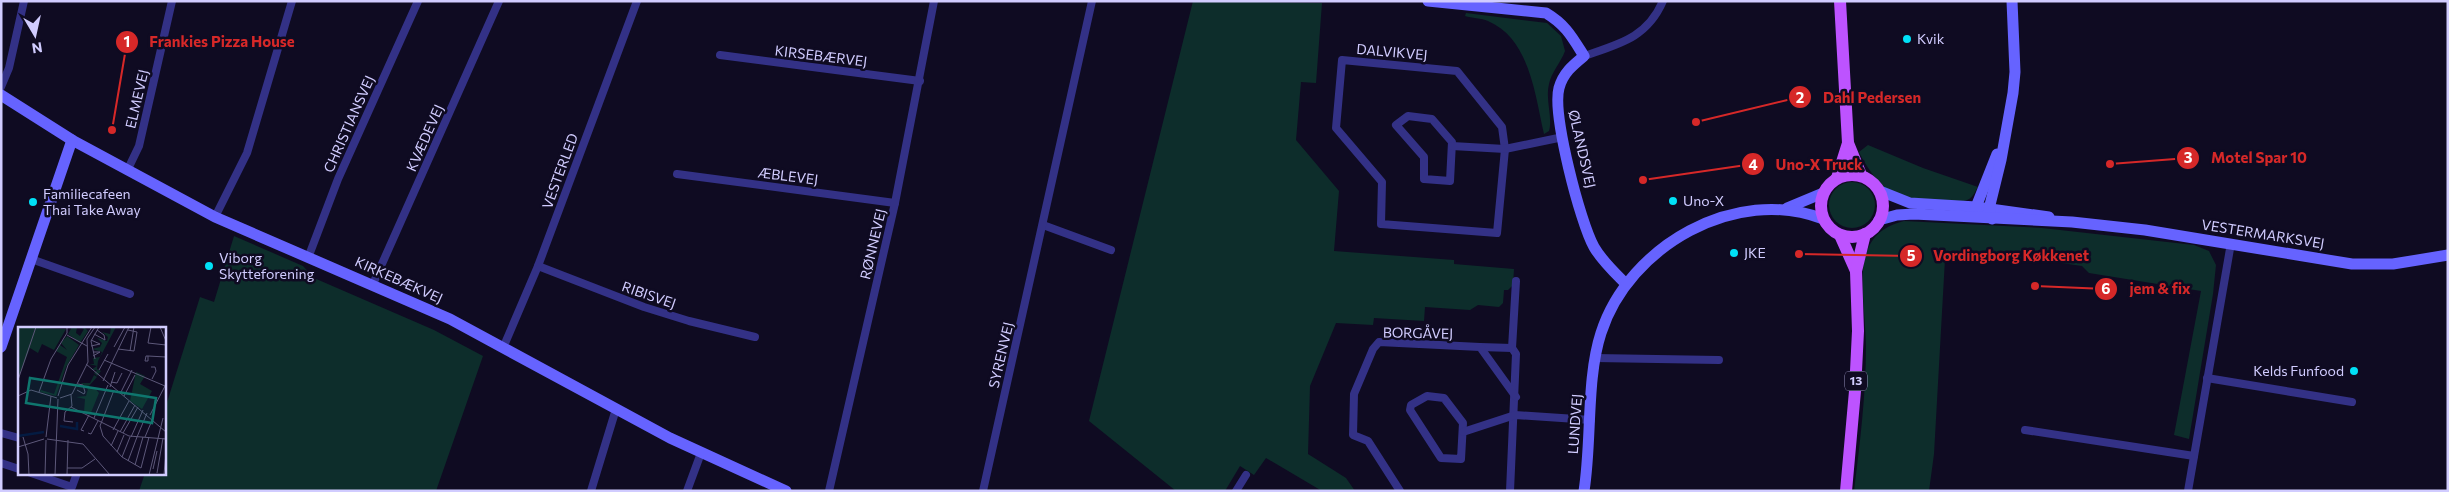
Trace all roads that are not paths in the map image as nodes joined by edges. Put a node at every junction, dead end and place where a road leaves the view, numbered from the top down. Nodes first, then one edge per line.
1 (24, 1) edge
2 (172, 1) edge
3 (292, 1) edge
4 (418, 1) edge
5 (499, 1) edge
6 (637, 1) edge
7 (934, 1) edge
8 (1092, 1) edge
9 (1428, 1) edge
10 (1662, 1) edge
11 (1840, 1) edge
12 (2012, 1) edge
13 (720, 55) dead end
14 (1584, 56) junction
15 (920, 81) junction
16 (1, 87) edge
17 (1, 95) edge
18 (1563, 137) junction
19 (2004, 139) junction
20 (72, 140) junction
21 (1848, 143) junction
22 (1452, 146) junction
23 (1505, 149) junction
24 (127, 171) junction
25 (677, 174) dead end
26 (1861, 176) junction
27 (1837, 178) junction
28 (1880, 191) junction
29 (1823, 193) junction
30 (895, 203) junction
31 (1785, 209) junction
32 (1977, 212) junction
33 (1990, 214) junction
34 (215, 216) junction
35 (1823, 219) junction
36 (1879, 220) junction
37 (1043, 224) junction
38 (1865, 234) junction
39 (1840, 235) junction
40 (2231, 243) junction
41 (1111, 250) dead end
42 (2446, 255) edge
43 (308, 258) junction
44 (31, 259) junction
45 (538, 266) junction
46 (2448, 267) edge
47 (1856, 271) junction
48 (1516, 281) dead end
49 (373, 284) junction
50 (1626, 284) junction
51 (130, 294) dead end
52 (755, 336) dead end
53 (1, 347) edge
54 (1480, 347) junction
55 (503, 348) junction
56 (1512, 348) junction
57 (1594, 358) junction
58 (1719, 360) dead end
59 (2207, 378) junction
60 (1516, 397) junction
61 (2352, 402) dead end
62 (616, 409) junction
63 (1515, 415) junction
64 (1591, 420) junction
65 (2025, 430) dead end
66 (1463, 432) junction
67 (1, 433) edge
68 (18, 438) edge
69 (700, 453) junction
70 (2194, 456) junction
71 (1, 463) edge
72 (18, 469) edge
73 (34, 474) edge
74 (77, 474) edge
75 (1246, 475) dead end
76 (591, 491) edge
77 (687, 491) edge
78 (786, 491) edge
79 (830, 491) edge
80 (984, 491) edge
81 (1236, 491) edge
82 (1400, 491) edge
83 (1510, 491) edge
84 (1584, 491) edge
85 (1846, 491) edge
86 (2188, 491) edge

1 - 16 street
2 - 24 street, ELMEVEJ
3 - 34 street
4 - 43 street, CHRISTIANSVEJ
5 - 49 street, KVÆDEVEJ
6 - 45 street, VESTERLED
7 - 15 street, RØNNEVEJ
8 - 37 street, SYRENVEJ
9 - 14 street
10 - 14 street, ØLANDSVEJ
11 - 21 main road
12 - 19 street
13 - 15 street, KIRSEBÆRVEJ
14 - 18 street, ØLANDSVEJ
15 - 30 street, RØNNEVEJ
17 - 20 street, KIRKEBÆKVEJ
18 - 23 street
18 - 50 street, ØLANDSVEJ
19 - 32 street
19 - 33 street
20 - 24 street, KIRKEBÆKVEJ
20 - 44 street
21 - 26 main road
21 - 27 main road
22 - 22 street
22 - 23 street
23 - 23 street, DALVIKVEJ
24 - 34 street, KIRKEBÆKVEJ
25 - 30 street, ÆBLEVEJ
26 - 27 main road
26 - 28 main road
27 - 29 main road
28 - 32 street, VESTERMARKSVEJ
28 - 36 main road
29 - 31 street, LUNDVEJ
29 - 35 main road
30 - 79 street, RØNNEVEJ
31 - 35 street, LUNDVEJ
31 - 50 street, LUNDVEJ
32 - 33 street, VESTERMARKSVEJ
32 - 36 street, VESTERMARKSVEJ
33 - 40 street, VESTERMARKSVEJ
34 - 43 street, KIRKEBÆKVEJ
35 - 39 main road, 13
36 - 38 main road
37 - 41 street
37 - 80 street, SYRENVEJ
38 - 39 main road
38 - 47 main road, 13
39 - 47 main road, 13
40 - 42 street, VESTERMARKSVEJ
40 - 59 street
42 - 46 street
43 - 49 street, KIRKEBÆKVEJ
44 - 51 street
44 - 53 street
45 - 52 street, RIBISVEJ
45 - 55 street, VESTERLED
47 - 85 main road, 13
48 - 56 street
49 - 55 street, KIRKEBÆKVEJ
50 - 57 street, LUNDVEJ
54 - 56 street, BORGÅVEJ
54 - 60 street
54 - 82 street, BORGÅVEJ
55 - 62 street, KIRKEBÆKVEJ
56 - 60 street
57 - 58 street
57 - 64 street, LUNDVEJ
59 - 61 street
59 - 70 street
60 - 63 street
62 - 69 street, KIRKEBÆKVEJ
62 - 76 street
63 - 64 street
63 - 66 street
63 - 83 street
64 - 84 street, LUNDVEJ
65 - 70 street
66 - 66 street
67 - 68 street
69 - 77 street
69 - 78 street, KIRKEBÆKVEJ
70 - 86 street
71 - 72 street
73 - 74 street
75 - 81 street

